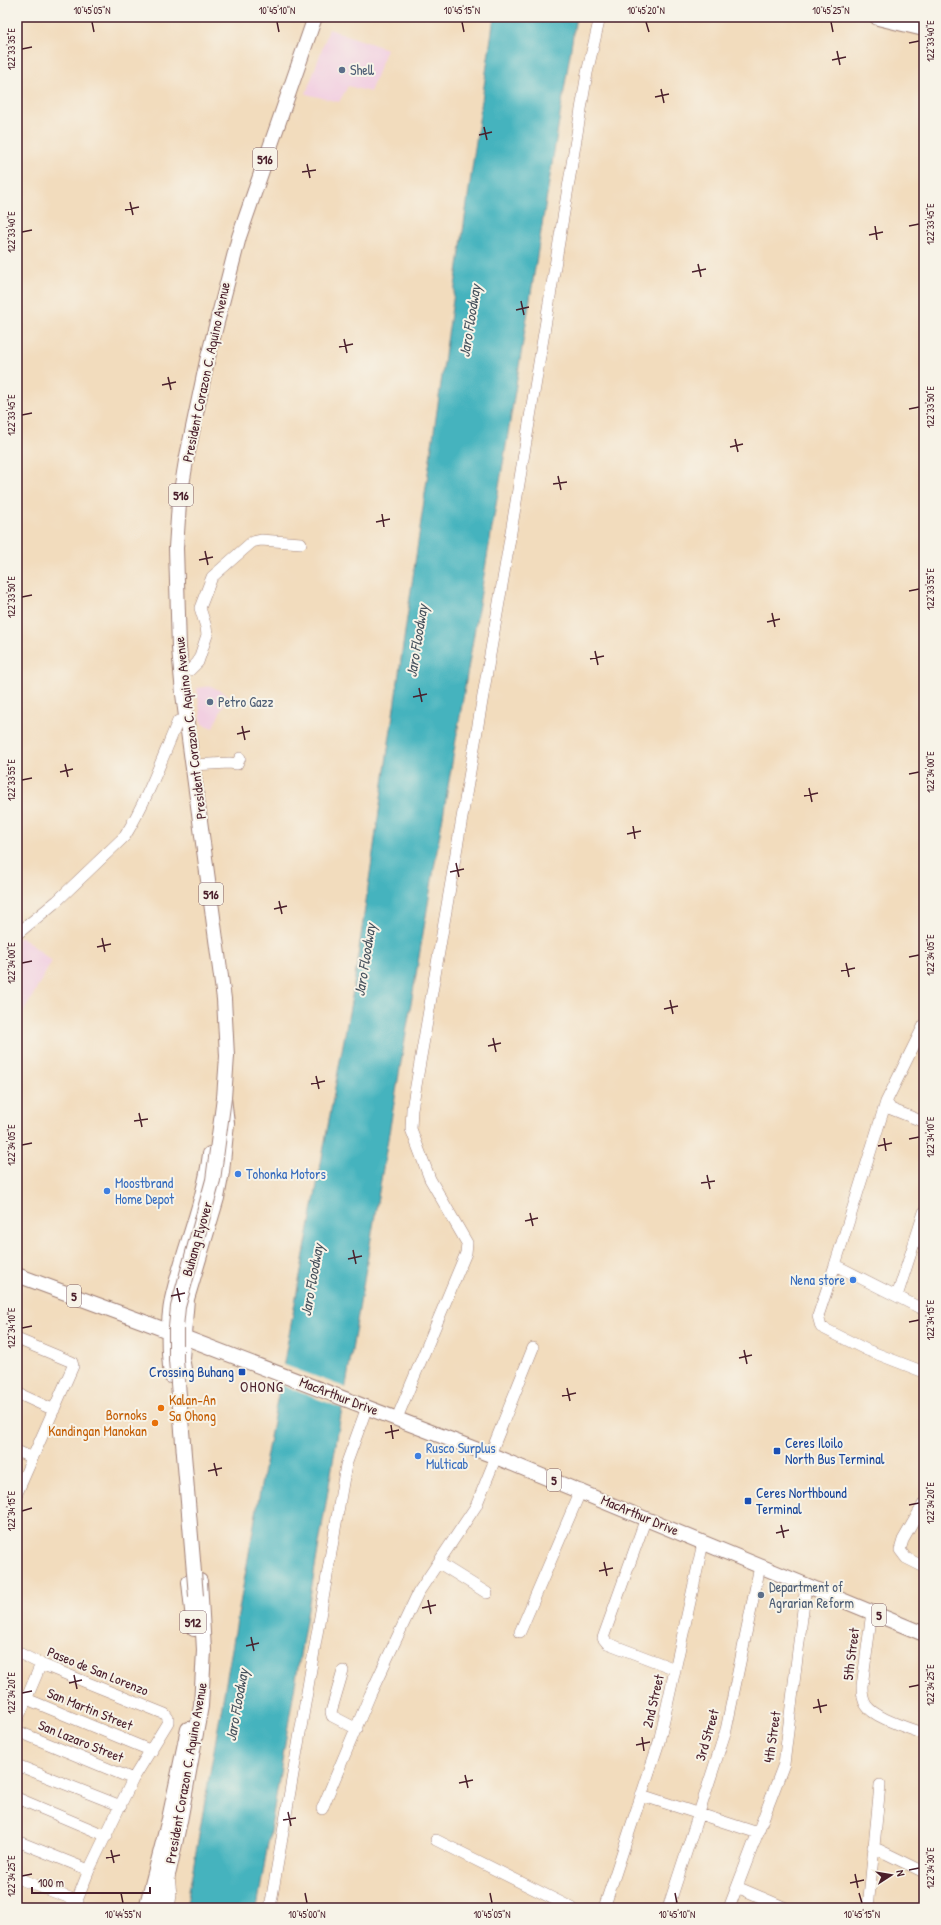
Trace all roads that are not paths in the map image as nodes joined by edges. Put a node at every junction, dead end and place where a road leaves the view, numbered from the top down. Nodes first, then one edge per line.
1 (315, 17) edge
2 (600, 17) edge
3 (878, 17) edge
4 (924, 28) edge
5 (301, 543) dead end
6 (190, 670) joint
7 (182, 690) junction
8 (178, 721) joint
9 (240, 758) dead end
10 (193, 765) junction
11 (17, 934) edge
12 (924, 1025) edge
13 (224, 1098) junction
14 (886, 1102) junction
15 (924, 1122) edge
16 (924, 1212) edge
17 (922, 1230) edge
18 (835, 1265) junction
19 (17, 1275) edge
20 (896, 1296) junction
21 (172, 1300) junction
22 (924, 1310) edge
23 (185, 1312) junction
24 (147, 1323) junction
25 (169, 1331) junction
26 (184, 1338) junction
27 (17, 1339) edge
28 (206, 1346) junction
29 (533, 1348) dead end
30 (169, 1357) junction
31 (184, 1371) junction
32 (924, 1372) edge
33 (17, 1393) edge
34 (365, 1407) junction
35 (54, 1410) junction
36 (397, 1418) junction
37 (17, 1451) edge
38 (493, 1456) junction
39 (32, 1458) junction
40 (581, 1490) junction
41 (17, 1493) edge
42 (924, 1503) edge
43 (646, 1518) junction
44 (703, 1543) junction
45 (439, 1563) junction
46 (760, 1566) junction
47 (924, 1567) edge
48 (806, 1585) junction
49 (488, 1594) dead end
50 (196, 1596) joint
51 (872, 1612) junction
52 (197, 1614) junction
53 (520, 1632) dead end
54 (924, 1634) edge
55 (17, 1652) edge
56 (41, 1664) junction
57 (675, 1670) junction
58 (343, 1671) dead end
59 (22, 1697) edge
60 (17, 1721) edge
61 (357, 1729) junction
62 (17, 1731) edge
63 (924, 1734) edge
64 (152, 1751) junction
65 (17, 1765) edge
66 (133, 1779) junction
67 (880, 1785) dead end
68 (641, 1795) junction
69 (17, 1798) edge
70 (121, 1806) junction
71 (322, 1809) dead end
72 (698, 1813) junction
73 (758, 1833) junction
74 (107, 1836) junction
75 (436, 1840) dead end
76 (17, 1841) edge
77 (873, 1847) junction
78 (167, 1851) junction
79 (89, 1870) junction
80 (169, 1871) junction
81 (924, 1872) edge
82 (17, 1878) edge
83 (737, 1887) junction
84 (76, 1904) edge
85 (146, 1908) edge
86 (158, 1908) edge
87 (169, 1908) edge
88 (270, 1908) edge
89 (572, 1908) edge
90 (604, 1908) edge
91 (668, 1908) edge
92 (729, 1908) edge
93 (786, 1908) edge
94 (868, 1908) edge

1 - 7 main road, President Corazon C. Aquino Avenue / 516
2 - 36 street
3 - 4 highway
5 - 6 street
6 - 7 main road
7 - 8 main road
7 - 10 main road, President Corazon C. Aquino Avenue / 516
8 - 11 street
9 - 10 street
10 - 13 main road, President Corazon C. Aquino Avenue / 516
12 - 14 street
13 - 21 main road, President Corazon C. Aquino Avenue / 516
13 - 23 main road, President Corazon C. Aquino Avenue / 516
13 - 50 main road, Buhang Flyover, bridge
14 - 15 street
14 - 18 street
16 - 17 street
17 - 20 street
18 - 20 street
18 - 32 street
19 - 24 main road, MacArthur Drive / 5
20 - 22 street
21 - 24 main road
21 - 25 main road, President Corazon C. Aquino Avenue / 516
23 - 26 main road, President Corazon C. Aquino Avenue / 516
23 - 28 main road
24 - 25 main road, MacArthur Drive / 5
24 - 30 main road
25 - 26 main road, MacArthur Drive / 5
25 - 30 main road, President Corazon C. Aquino Avenue / 512
26 - 28 main road, MacArthur Drive / 5
26 - 31 main road, President Corazon C. Aquino Avenue / 512
27 - 35 street
28 - 31 main road
28 - 34 main road, MacArthur Drive / 5
29 - 38 street
30 - 52 main road, President Corazon C. Aquino Avenue / 512
31 - 52 main road, President Corazon C. Aquino Avenue / 512
33 - 35 street
34 - 36 main road, MacArthur Drive / 5
34 - 88 street
35 - 39 street
36 - 38 main road, MacArthur Drive / 5
37 - 39 street
38 - 40 main road, MacArthur Drive / 5
38 - 45 street
39 - 41 street
40 - 43 main road, MacArthur Drive / 5
40 - 53 street
42 - 47 street
43 - 44 main road, MacArthur Drive / 5
43 - 57 street
44 - 46 main road, MacArthur Drive / 5
44 - 57 street, 2nd Street
45 - 49 street
45 - 61 street
46 - 48 main road, MacArthur Drive / 5
46 - 72 street, 3rd Street
48 - 51 main road, MacArthur Drive / 5
48 - 73 street, 4th Street
50 - 52 main road, President Corazon C. Aquino Avenue / 512
51 - 54 main road, MacArthur Drive / 5
51 - 63 street, 5th Street
52 - 78 main road, President Corazon C. Aquino Avenue / 512
55 - 56 street, Paseo de San Lorenzo
56 - 59 street
56 - 64 street, Paseo de San Lorenzo
57 - 68 street, 2nd Street
58 - 61 street
59 - 60 street
59 - 64 street, San Martin Street
61 - 71 street
62 - 66 street, San Lazaro Street
64 - 66 street
65 - 70 street
66 - 70 street
67 - 77 street
68 - 72 street
68 - 90 street, 2nd Street
69 - 74 street
70 - 74 street
72 - 73 street
72 - 91 street, 3rd Street
73 - 83 street, 4th Street
74 - 79 street
75 - 89 street
76 - 79 street
77 - 81 street
77 - 94 street
78 - 80 main road, President Corazon C. Aquino Avenue / 512
78 - 85 main road, President Corazon C. Aquino Avenue / 512
79 - 84 street
80 - 86 main road, President Corazon C. Aquino Avenue / 512
80 - 87 street
82 - 84 street
83 - 92 street, 4th Street
83 - 93 street

